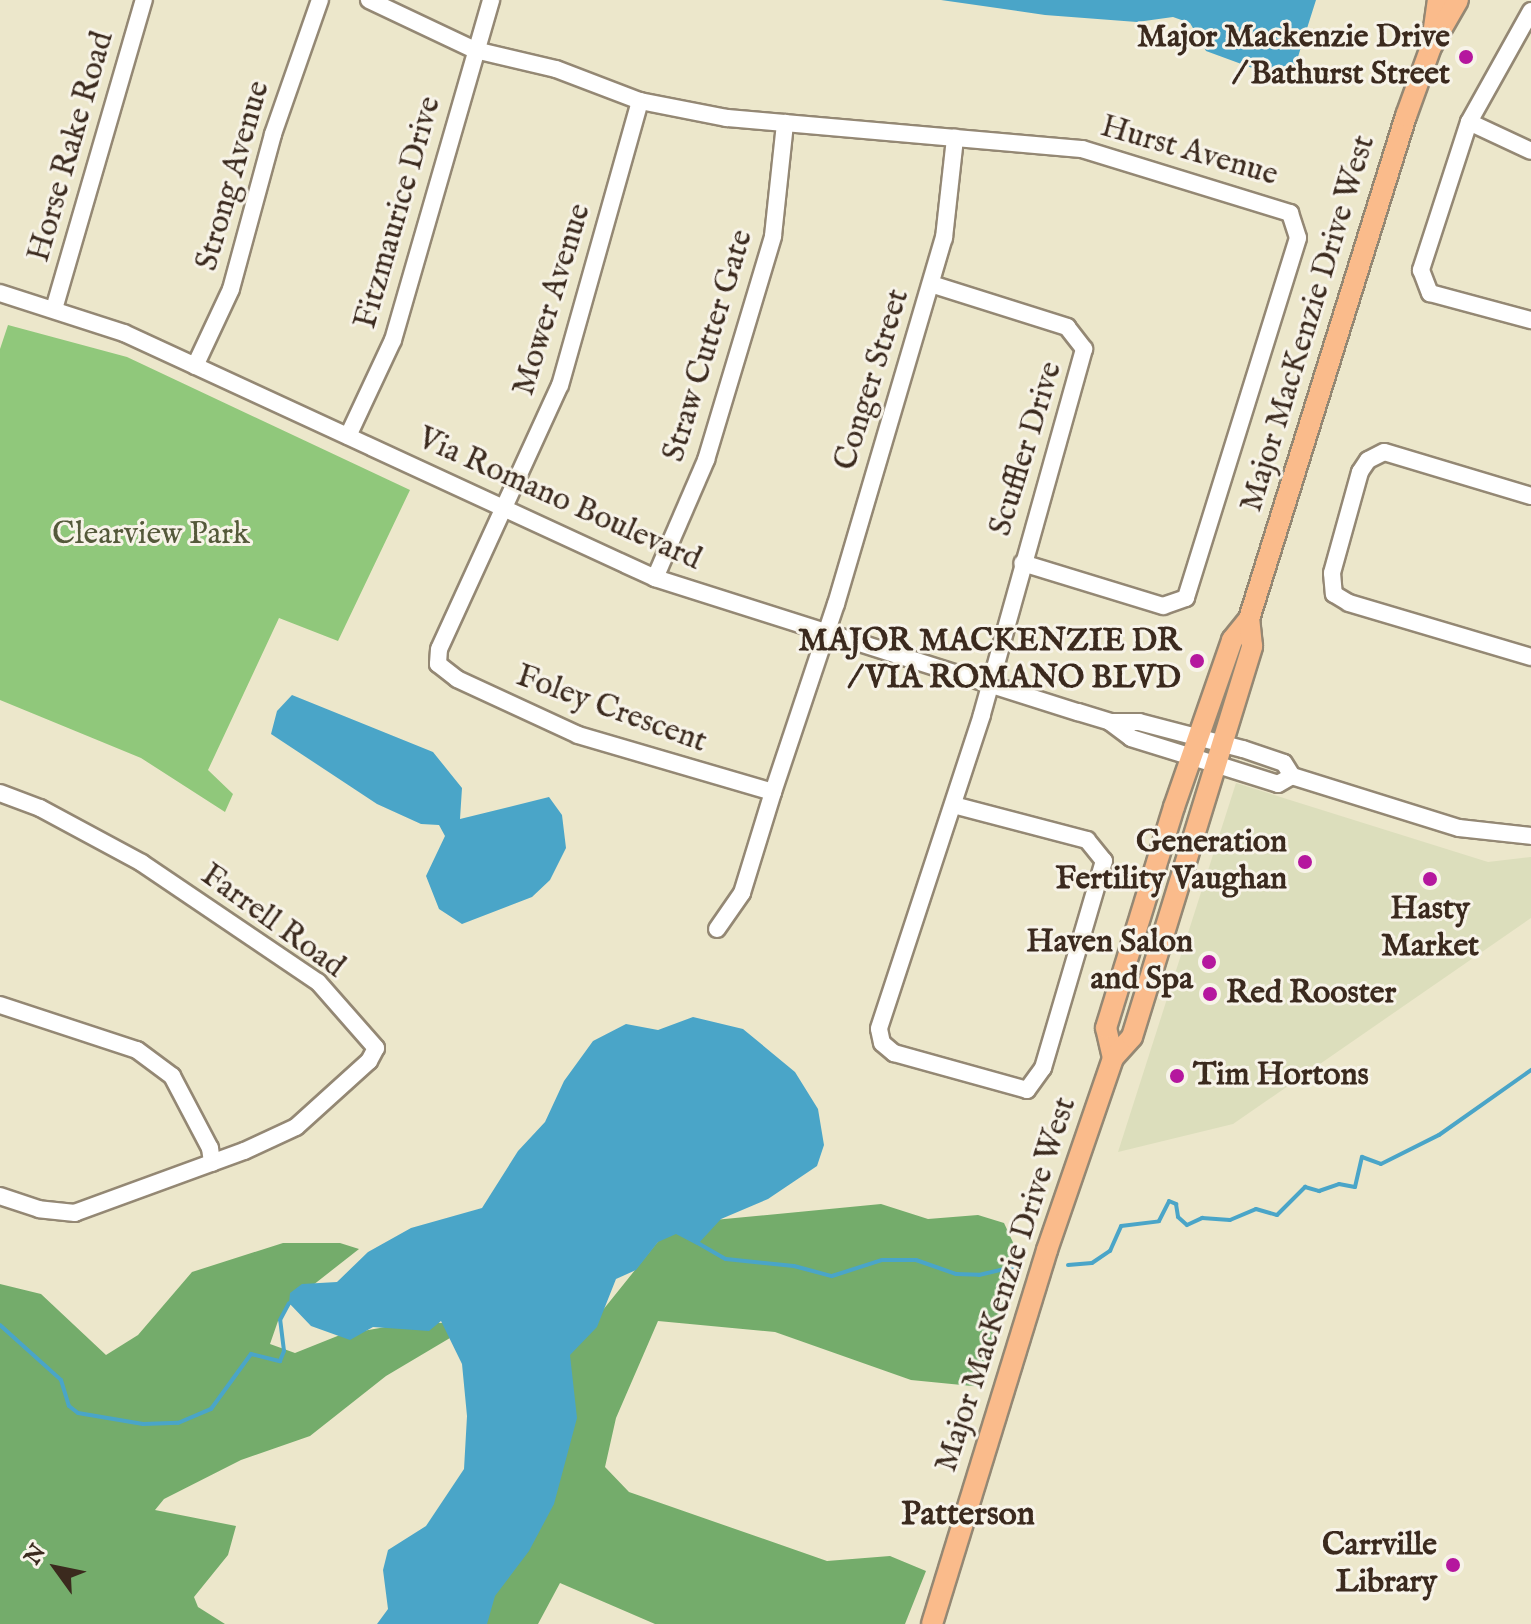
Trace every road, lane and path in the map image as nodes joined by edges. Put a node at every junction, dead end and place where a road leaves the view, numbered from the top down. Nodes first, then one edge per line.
1 (144, 0) edge
2 (320, 0) edge
3 (369, 0) edge
4 (491, 0) edge
5 (1438, 0) edge
6 (1458, 0) edge
7 (1531, 11) edge
8 (1431, 47) junction
9 (475, 50) junction
10 (640, 101) junction
11 (1469, 122) junction
12 (785, 123) junction
13 (955, 138) junction
14 (1531, 151) edge
15 (931, 284) junction
16 (0, 293) edge
17 (54, 309) junction
18 (1531, 320) edge
19 (195, 366) junction
20 (348, 436) junction
21 (1531, 496) edge
22 (505, 510) junction
23 (1022, 563) junction
24 (655, 578) junction
25 (1249, 619) junction
26 (826, 634) junction
27 (1531, 657) edge
28 (991, 685) junction
29 (1222, 744) junction
30 (1195, 747) junction
31 (1215, 764) junction
32 (1292, 776) junction
33 (773, 792) junction
34 (0, 793) edge
35 (954, 805) junction
36 (1531, 836) edge
37 (717, 929) dead end
38 (0, 1005) edge
39 (1113, 1058) junction
40 (212, 1163) junction
41 (0, 1196) edge
42 (932, 1624) edge

1 - 17 street, Horse Rake Road
2 - 19 street, Strong Avenue
3 - 9 street, Hurst Avenue
4 - 9 street, Fitzmaurice Drive
5 - 8 main road, Major MacKenzie Drive West
6 - 8 main road, Major MacKenzie Drive West
7 - 11 street
8 - 25 main road, Major MacKenzie Drive West
9 - 10 street, Hurst Avenue
9 - 20 street, Fitzmaurice Drive
10 - 12 street, Hurst Avenue
10 - 22 street, Mower Avenue
11 - 14 street
11 - 18 street
12 - 13 street, Hurst Avenue
12 - 24 street, Straw Cutter Gate
13 - 15 street, Conger Street
13 - 23 street, Hurst Avenue
15 - 23 street, Scuffler Drive
15 - 26 street, Conger Street
16 - 17 street, Via Romano Boulevard
17 - 19 street, Via Romano Boulevard
19 - 20 street, Via Romano Boulevard
20 - 22 street, Via Romano Boulevard
21 - 27 street
22 - 24 street, Via Romano Boulevard
22 - 33 street, Foley Crescent
23 - 28 street, Scuffler Drive
24 - 26 street, Via Romano Boulevard
25 - 29 main road, Major MacKenzie Drive West
25 - 30 main road, Major MacKenzie Drive West
26 - 28 street, Via Romano Boulevard
26 - 33 street
28 - 30 street, Via Romano Boulevard
28 - 35 street, Scuffler Drive
29 - 30 street, Via Romano Boulevard
29 - 31 main road, Major MacKenzie Drive West
29 - 32 street, Via Romano Boulevard
30 - 31 street
30 - 39 main road, Major MacKenzie Drive West
31 - 32 street
31 - 39 main road, Major MacKenzie Drive West
32 - 36 street
33 - 37 street
34 - 40 street, Farrell Road
35 - 35 street, Scuffler Drive
38 - 40 street
39 - 42 main road, Major MacKenzie Drive West
40 - 41 street, Farrell Road

